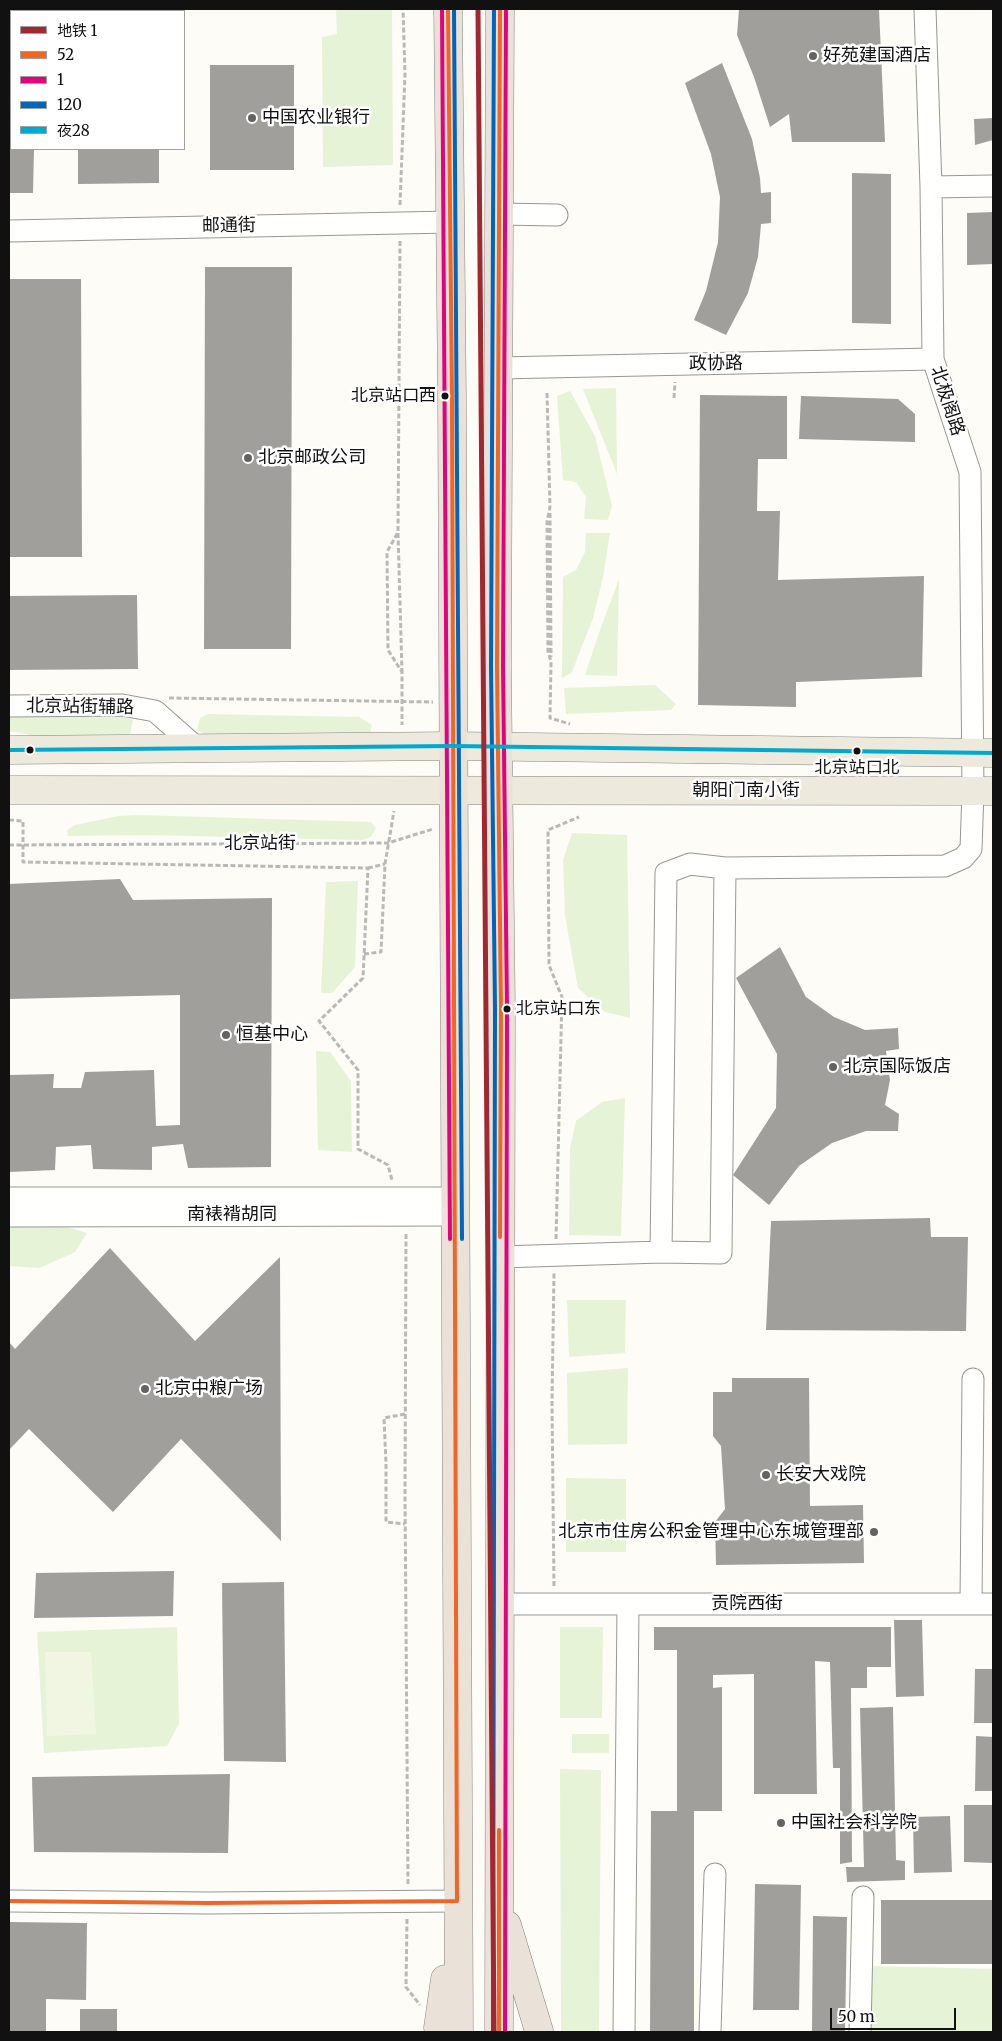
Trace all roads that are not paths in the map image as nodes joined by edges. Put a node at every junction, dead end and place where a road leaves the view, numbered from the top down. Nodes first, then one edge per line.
1 (448, 9) edge
2 (500, 9) edge
3 (925, 9) edge
4 (993, 186) edge
5 (931, 187) junction
6 (499, 214) junction
7 (557, 215) dead end
8 (450, 222) junction
9 (9, 231) edge
10 (933, 359) junction
11 (498, 368) junction
12 (9, 706) edge
13 (453, 746) junction
14 (498, 747) junction
15 (197, 748) junction
16 (9, 750) edge
17 (983, 753) edge
18 (9, 790) edge
19 (498, 790) junction
20 (453, 791) junction
21 (983, 791) edge
22 (726, 868) junction
23 (9, 1198) edge
24 (402, 1207) junction
25 (456, 1207) junction
26 (9, 1216) edge
27 (661, 1252) junction
28 (500, 1257) junction
29 (973, 1378) dead end
30 (972, 1603) junction
31 (501, 1604) junction
32 (628, 1604) junction
33 (993, 1604) edge
34 (715, 1874) dead end
35 (498, 1896) junction
36 (862, 1897) dead end
37 (9, 1901) edge
38 (457, 1901) junction
39 (445, 2031) edge
40 (499, 2032) edge
41 (539, 2032) edge
42 (624, 2032) edge
43 (710, 2032) edge
44 (860, 2032) edge

1 - 8 highway
2 - 6 highway
3 - 5 street, 北极阁路
4 - 5 street
5 - 10 street, 北极阁路
6 - 7 street
6 - 11 highway
8 - 9 street, 邮通街
8 - 13 highway
10 - 11 street, 政协路
10 - 17 street, 北极阁路
11 - 14 highway
12 - 15 street, 北京站街辅路
13 - 14 main road
13 - 15 main road
13 - 20 highway
14 - 17 main road
14 - 19 highway
15 - 16 main road
17 - 21 street, 北极阁路
18 - 20 main road
19 - 20 main road, 朝阳门南小街
19 - 21 main road, 朝阳门南小街
19 - 28 highway
20 - 25 highway
21 - 22 street, 北极阁路
22 - 27 street
22 - 27 street
23 - 24 street
24 - 25 street
24 - 26 street, 南裱褙胡同
25 - 38 highway
27 - 28 street
28 - 31 highway
29 - 30 street
30 - 32 street, 贡院西街
30 - 33 street, 贡院西街
31 - 32 street, 贡院西街
31 - 35 highway
32 - 42 street
34 - 43 street
35 - 40 highway
35 - 41 highway
36 - 44 street
37 - 38 street
38 - 39 highway

